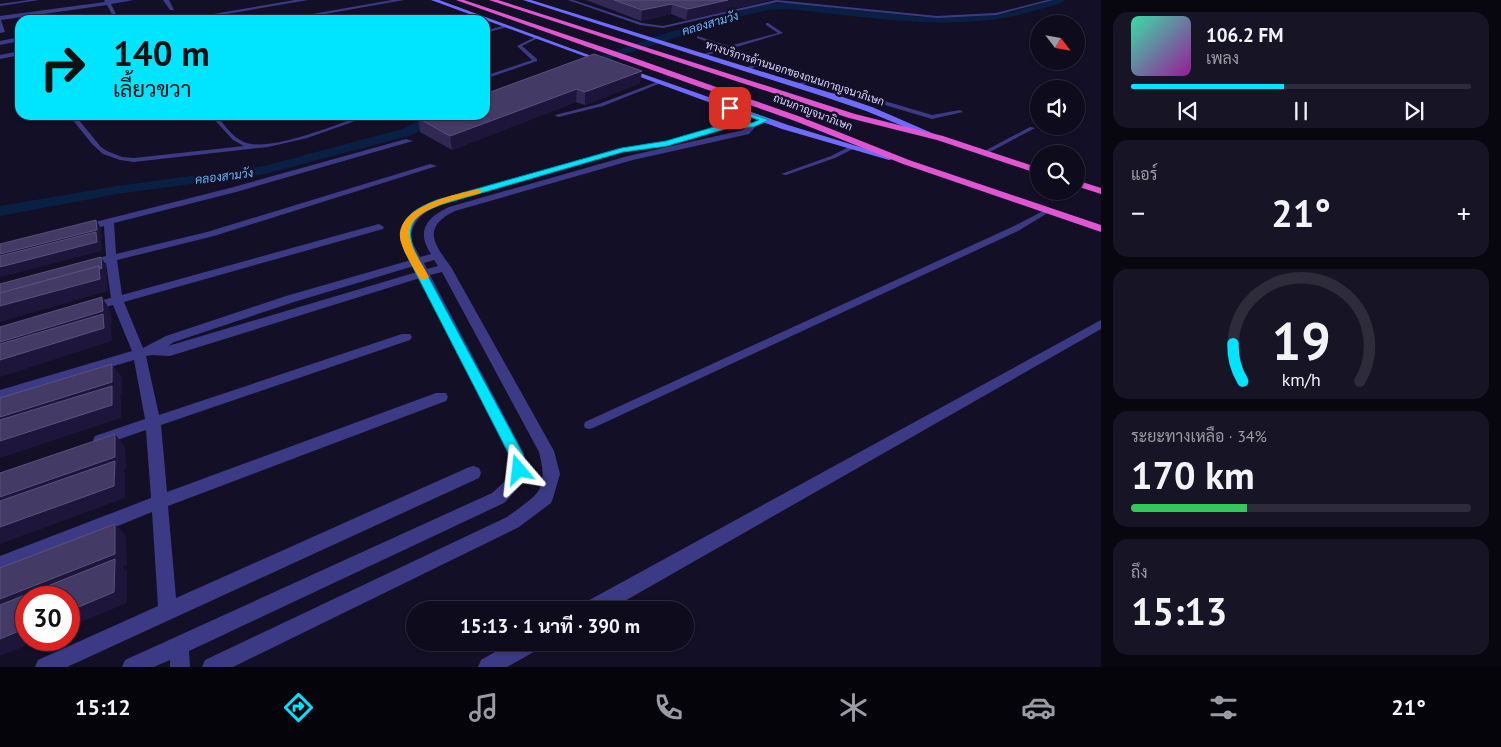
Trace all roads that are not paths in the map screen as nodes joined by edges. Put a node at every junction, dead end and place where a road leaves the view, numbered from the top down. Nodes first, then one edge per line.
1 (37, 0) edge
2 (130, 0) edge
3 (166, 0) edge
4 (304, 0) edge
5 (401, 0) edge
6 (434, 0) edge
7 (459, 0) edge
8 (492, 0) edge
9 (526, 0) edge
10 (570, 0) edge
11 (779, 0) edge
12 (1051, 0) edge
13 (108, 2) edge
14 (0, 5) edge
15 (172, 9) dead end
16 (343, 10) junction
17 (58, 11) junction
18 (349, 14) dead end
19 (474, 14) joint
20 (32, 15) edge
21 (58, 15) edge
22 (114, 15) edge
23 (212, 15) edge
24 (312, 15) edge
25 (469, 15) edge
26 (15, 18) edge
27 (0, 20) edge
28 (490, 20) edge
29 (767, 24) dead end
30 (506, 26) junction
31 (490, 31) edge
32 (2, 32) dead end
33 (538, 37) junction
34 (698, 37) dead end
35 (15, 41) edge
36 (0, 43) edge
37 (731, 47) junction
38 (15, 55) edge
39 (703, 55) junction
40 (0, 57) edge
41 (610, 64) edge
42 (618, 67) edge
43 (789, 67) dead end
44 (747, 69) junction
45 (490, 76) edge
46 (659, 83) junction
47 (797, 85) junction
48 (828, 95) junction
49 (960, 112) dead end
50 (558, 115) edge
51 (75, 120) edge
52 (218, 120) edge
53 (353, 120) edge
54 (759, 122) junction
55 (1030, 129) edge
56 (940, 138) junction
57 (409, 142) dead end
58 (251, 147) junction
59 (853, 147) junction
60 (984, 153) junction
61 (608, 160) junction
62 (906, 162) junction
63 (433, 166) dead end
64 (1030, 168) edge
65 (784, 174) dead end
66 (1085, 186) edge
67 (1101, 191) edge
68 (1049, 210) junction
69 (109, 221) junction
70 (379, 226) dead end
71 (1101, 229) edge
72 (73, 230) edge
73 (111, 257) junction
74 (441, 262) junction
75 (74, 268) edge
76 (419, 268) junction
77 (117, 300) junction
78 (81, 310) edge
79 (1101, 324) edge
80 (406, 338) dead end
81 (146, 352) junction
82 (0, 395) edge
83 (441, 397) dead end
84 (153, 422) junction
85 (589, 425) dead end
86 (90, 443) edge
87 (473, 473) dead end
88 (159, 502) junction
89 (0, 565) edge
90 (607, 601) edge
91 (168, 612) junction
92 (179, 645) junction
93 (516, 651) edge
94 (45, 667) edge
95 (132, 667) edge
96 (180, 667) edge
97 (212, 667) edge
98 (488, 667) edge

1 - 14 lane
2 - 13 street
3 - 15 street
4 - 23 street
5 - 16 street
6 - 19 main road
7 - 62 highway, ถนนกาญจนาภิเษก
8 - 56 highway, ถนนกาญจนาภิเษก
9 - 39 main road, ทางบริการด้านนอกของถนนกาญจนาภิเษก
10 - 11 lane
11 - 12 lane
13 - 17 street
13 - 22 street
16 - 18 street
16 - 24 street
17 - 20 street
17 - 21 street
19 - 25 lane
26 - 27 street
27 - 32 street
28 - 30 main road
29 - 37 lane
30 - 31 lane
30 - 33 main road
33 - 41 main road
33 - 45 lane
34 - 37 lane
35 - 36 street
37 - 39 lane
37 - 44 lane
38 - 40 street
39 - 44 main road, ทางบริการด้านนอกของถนนกาญจนาภิเษก
42 - 46 main road
43 - 47 lane
44 - 47 main road, ทางบริการด้านนอกของถนนกาญจนาภิเษก
46 - 50 lane
46 - 54 main road
47 - 48 main road, ทางบริการด้านนอกของถนนกาญจนาภิเษก
48 - 49 lane
48 - 56 main road, ทางบริการด้านนอกของถนนกาญจนาภิเษก
51 - 58 lane
52 - 58 lane
53 - 58 lane
54 - 59 main road
54 - 61 street
55 - 60 lane
56 - 60 highway, ถนนกาญจนาภิเษก
57 - 69 street
59 - 62 main road
59 - 65 lane
60 - 64 highway, ถนนกาญจนาภิเษก
61 - 74 street
61 - 76 street
62 - 68 highway, ถนนกาญจนาภิเษก
63 - 73 street
66 - 67 highway
68 - 71 highway, ถนนกาญจนาภิเษก
68 - 85 lane
69 - 72 street
69 - 73 street
70 - 77 street
73 - 75 street
73 - 77 street
74 - 76 street
74 - 97 street
76 - 81 street
76 - 92 street
77 - 78 street
77 - 81 street
79 - 90 street
80 - 84 street
81 - 82 street
81 - 84 street
83 - 88 street
84 - 86 street
84 - 88 street
87 - 91 street
88 - 89 street
88 - 91 street
91 - 94 street
92 - 95 street
92 - 96 street
93 - 98 street

